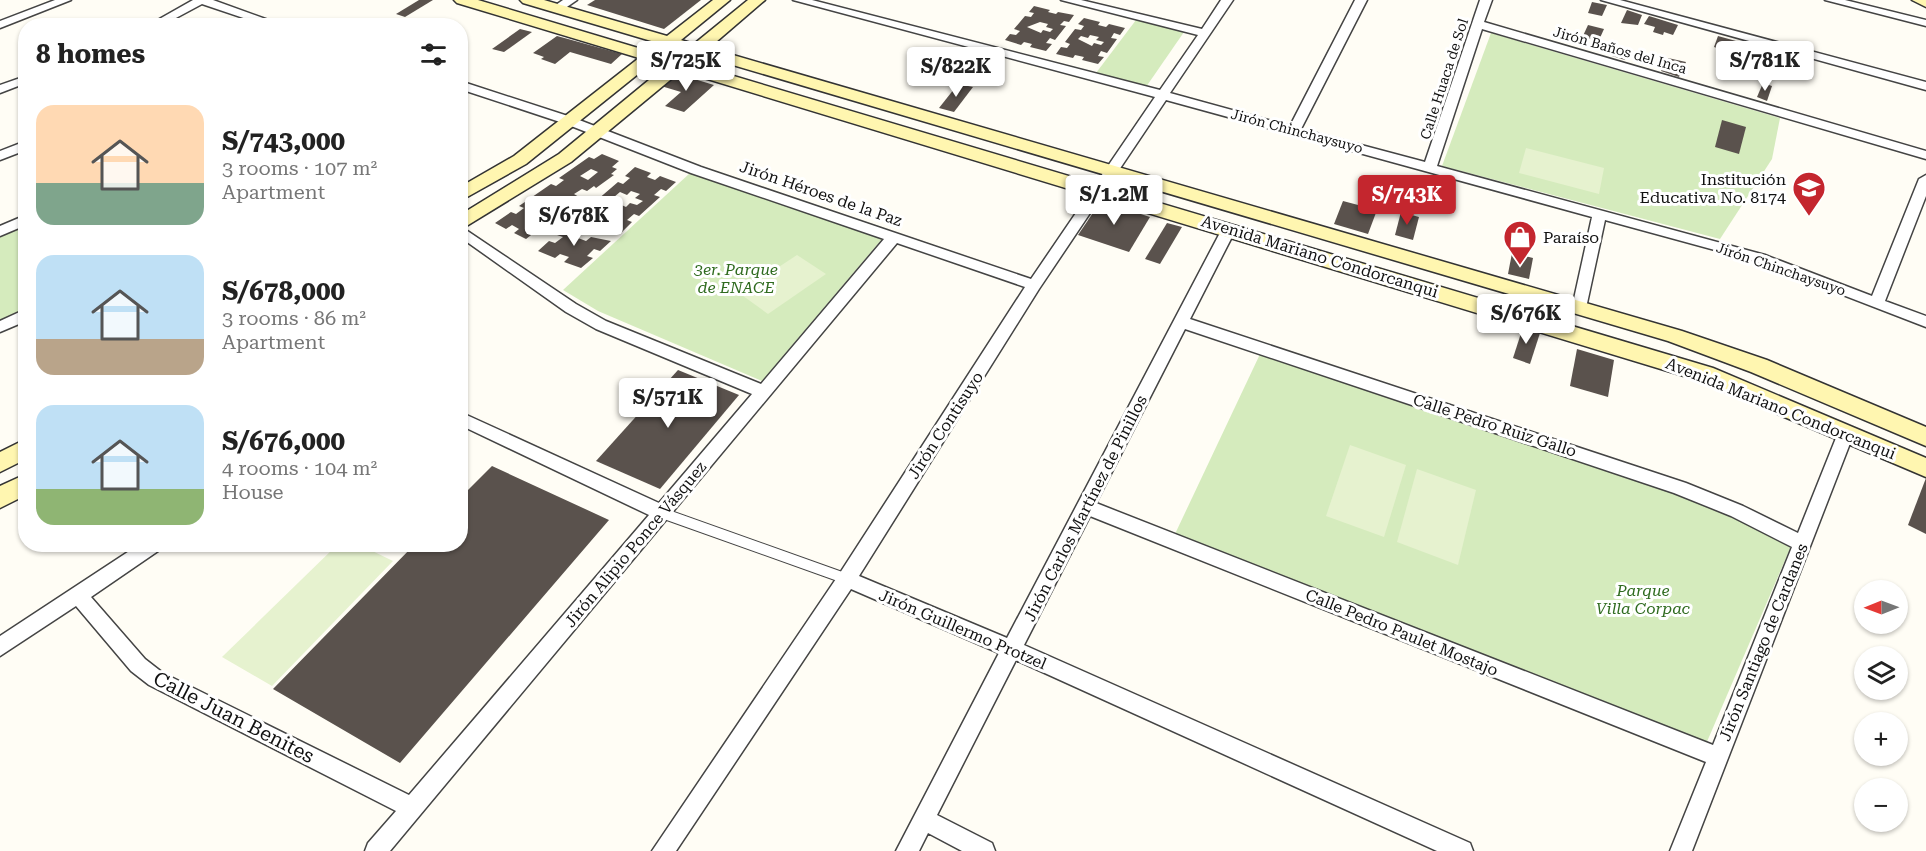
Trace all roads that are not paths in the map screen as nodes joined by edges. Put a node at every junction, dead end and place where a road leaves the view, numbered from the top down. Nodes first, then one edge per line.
1 (65, 0) edge
2 (202, 0) edge
3 (462, 0) edge
4 (528, 0) edge
5 (722, 0) edge
6 (757, 0) edge
7 (800, 0) edge
8 (1067, 0) edge
9 (1227, 0) edge
10 (1361, 0) edge
11 (1486, 0) edge
12 (1607, 0) edge
13 (1831, 0) edge
14 (1920, 0) edge
15 (1926, 2) edge
16 (1091, 3) edge
17 (564, 4) edge
18 (18, 18) edge
19 (18, 18) edge
20 (167, 18) edge
21 (256, 18) edge
22 (1926, 23) edge
23 (1478, 24) junction
24 (0, 25) edge
25 (1204, 33) junction
26 (669, 42) junction
27 (696, 50) junction
28 (651, 57) junction
29 (678, 65) junction
30 (18, 82) edge
31 (1926, 86) edge
32 (468, 88) edge
33 (0, 89) edge
34 (1163, 95) junction
35 (570, 121) junction
36 (1294, 130) junction
37 (597, 132) junction
38 (18, 148) edge
39 (0, 156) edge
40 (1926, 156) edge
41 (1430, 168) junction
42 (1111, 171) junction
43 (1926, 179) edge
44 (468, 190) edge
45 (1098, 190) junction
46 (1599, 214) junction
47 (468, 219) edge
48 (18, 223) edge
49 (1229, 229) junction
50 (0, 231) edge
51 (468, 236) edge
52 (894, 237) junction
53 (1034, 285) junction
54 (1877, 303) junction
55 (1579, 308) junction
56 (18, 318) edge
57 (1181, 322) junction
58 (1926, 322) edge
59 (0, 327) edge
60 (764, 392) junction
61 (468, 422) edge
62 (1845, 433) junction
63 (1926, 437) edge
64 (18, 453) edge
65 (0, 463) edge
66 (1926, 468) edge
67 (18, 488) edge
68 (0, 498) edge
69 (1086, 507) junction
70 (662, 513) junction
71 (1802, 543) junction
72 (143, 552) edge
73 (847, 579) junction
74 (78, 595) junction
75 (0, 647) edge
76 (1012, 649) junction
77 (1718, 757) junction
78 (412, 808) junction
79 (923, 819) junction
80 (376, 851) edge
81 (663, 851) edge
82 (907, 851) edge
83 (984, 851) edge
84 (1462, 851) edge
85 (1681, 851) edge

1 - 19 street
2 - 20 street
2 - 21 street
3 - 28 main road, Avenida Mariano Condorcanqui
4 - 17 main road, Avenida Mariano Condorcanqui
5 - 26 main road
6 - 27 main road
7 - 34 street, Jirón Chinchaysuyo
8 - 16 street
9 - 25 street, Jirón Contisuyo
10 - 36 street
11 - 23 street, Calle Huaca de Sol
12 - 31 street
13 - 22 street
14 - 15 main road
16 - 25 street
17 - 26 main road, Avenida Mariano Condorcanqui
18 - 24 street
23 - 40 street, Jirón Baños del Inca
23 - 41 street, Calle Huaca de Sol
25 - 34 street, Jirón Contisuyo
26 - 27 main road, Avenida Mariano Condorcanqui
26 - 28 main road
27 - 29 main road
27 - 42 main road, Avenida Mariano Condorcanqui
28 - 29 main road, Avenida Mariano Condorcanqui
28 - 35 main road
29 - 37 main road
29 - 45 main road, Avenida Mariano Condorcanqui
30 - 33 street
32 - 35 street, Jirón Héroes de la Paz
34 - 36 street, Jirón Chinchaysuyo
34 - 42 street, Jirón Contisuyo
35 - 37 street, Jirón Héroes de la Paz
35 - 44 main road
36 - 41 street, Jirón Chinchaysuyo
37 - 47 main road
37 - 52 street, Jirón Héroes de la Paz
38 - 39 street
41 - 46 street, Jirón Chinchaysuyo
42 - 45 street, Jirón Contisuyo
42 - 55 main road, Avenida Mariano Condorcanqui
43 - 54 street
45 - 49 main road, Avenida Mariano Condorcanqui
45 - 53 street, Jirón Contisuyo
46 - 54 street, Jirón Chinchaysuyo
46 - 55 street
48 - 50 street
49 - 57 street, Jirón Carlos Martínez de Pinillos
49 - 62 main road, Avenida Mariano Condorcanqui
51 - 60 street
52 - 53 street, Jirón Héroes de la Paz
52 - 60 street, Jirón Alipio Ponce Vásquez
53 - 73 street, Jirón Contisuyo
54 - 58 street, Jirón Chinchaysuyo
55 - 63 main road, Avenida Mariano Condorcanqui
56 - 59 street
57 - 69 street, Jirón Carlos Martínez de Pinillos
57 - 71 street, Calle Pedro Ruiz Gallo
60 - 70 street, Jirón Alipio Ponce Vásquez
61 - 70 street, Jirón Guillermo Protzel
62 - 66 main road, Avenida Mariano Condorcanqui
62 - 71 street, Jirón Santiago de Cardanes
64 - 65 main road
67 - 68 main road
69 - 76 street, Jirón Carlos Martínez de Pinillos
69 - 77 street, Calle Pedro Paulet Mostajo
70 - 73 lane, Jirón Guillermo Protzel
70 - 78 street, Jirón Alipio Ponce Vásquez
71 - 77 street, Jirón Santiago de Cardanes
72 - 74 street
73 - 76 street, Jirón Guillermo Protzel
73 - 81 street, Jirón Contisuyo
74 - 75 street
74 - 78 street, Calle Juan Benites
76 - 79 street, Jirón Carlos Martínez de Pinillos
76 - 84 street, Jirón Guillermo Protzel
77 - 85 street, Jirón Santiago de Cardanes
78 - 80 street, Jirón Alipio Ponce Vásquez
79 - 82 street, Jirón Carlos Martínez de Pinillos
79 - 83 street

